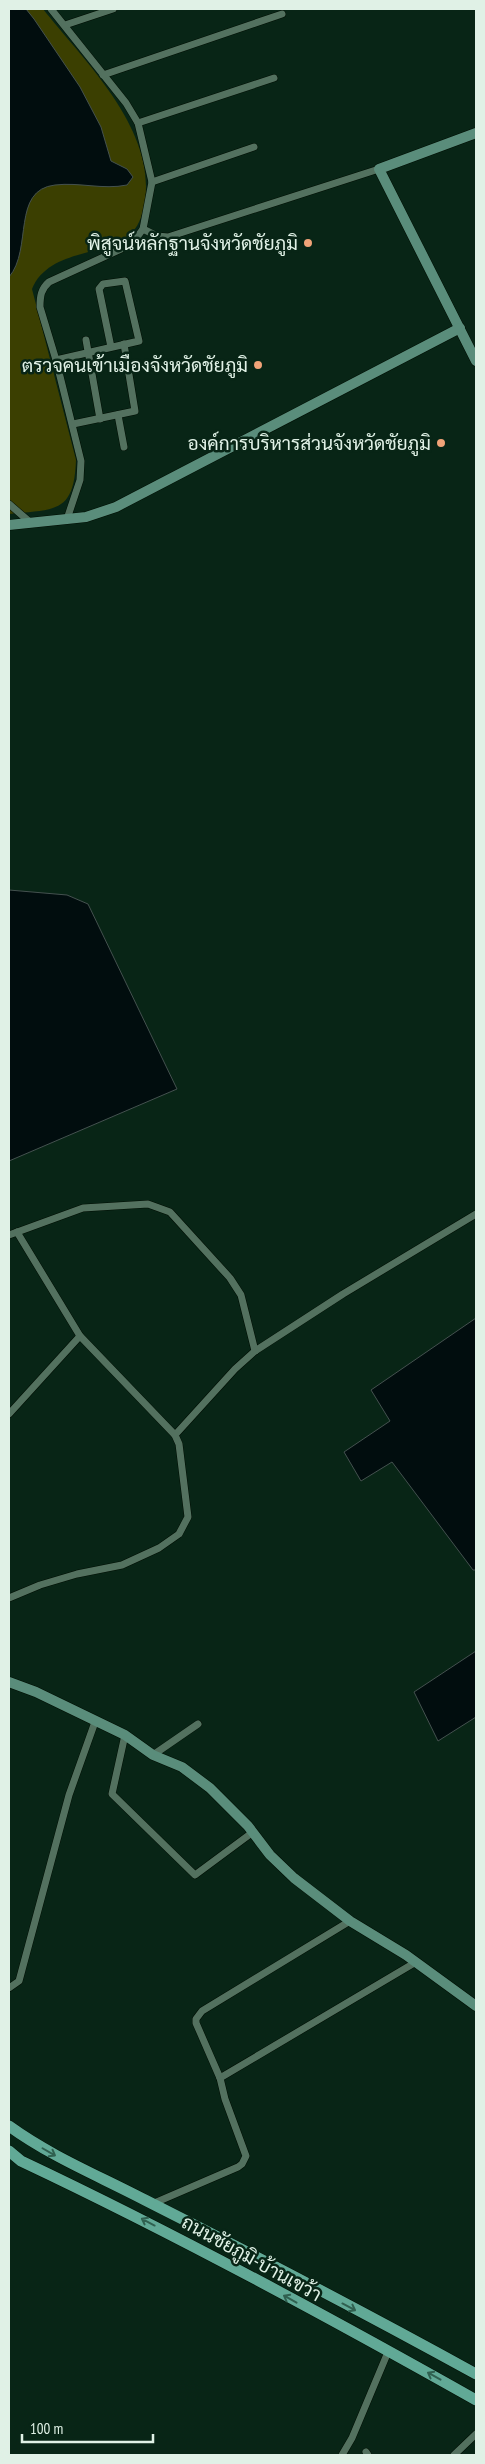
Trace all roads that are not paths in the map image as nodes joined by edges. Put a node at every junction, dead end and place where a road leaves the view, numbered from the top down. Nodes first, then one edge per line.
1 (51, 9) edge
2 (113, 9) edge
3 (282, 14) dead end
4 (65, 26) junction
5 (103, 74) junction
6 (274, 78) dead end
7 (138, 124) junction
8 (476, 133) edge
9 (254, 147) dead end
10 (379, 168) junction
11 (152, 182) junction
12 (143, 229) junction
13 (460, 328) junction
14 (86, 340) dead end
15 (124, 344) junction
16 (111, 347) junction
17 (89, 352) junction
18 (56, 360) junction
19 (476, 361) edge
20 (118, 415) junction
21 (100, 419) junction
22 (73, 424) junction
23 (124, 447) dead end
24 (9, 504) edge
25 (67, 519) junction
26 (31, 523) junction
27 (9, 525) edge
28 (476, 1214) edge
29 (17, 1232) junction
30 (9, 1235) edge
31 (80, 1336) junction
32 (255, 1351) junction
33 (9, 1414) edge
34 (175, 1436) junction
35 (9, 1598) edge
36 (9, 1682) edge
37 (94, 1722) junction
38 (198, 1724) dead end
39 (124, 1736) junction
40 (153, 1755) junction
41 (253, 1832) junction
42 (350, 1921) junction
43 (416, 1962) junction
44 (9, 1988) edge
45 (476, 2006) edge
46 (220, 2078) junction
47 (9, 2126) edge
48 (9, 2151) edge
49 (152, 2204) junction
50 (388, 2352) junction
51 (476, 2374) edge
52 (476, 2400) edge
53 (476, 2434) edge
54 (342, 2455) edge
55 (454, 2455) edge

1 - 4 street
2 - 4 street
3 - 5 street
4 - 5 street
5 - 7 street
6 - 7 street
7 - 11 street
8 - 10 street
9 - 11 street
10 - 12 street
10 - 13 street
11 - 12 street
12 - 18 street
13 - 19 street
13 - 25 street
14 - 17 street
15 - 16 street
15 - 16 street
15 - 20 street
16 - 17 street
17 - 18 street
17 - 21 street
18 - 22 street
20 - 21 street
20 - 23 street
21 - 22 street
22 - 25 street
24 - 26 street
25 - 26 street
26 - 27 street
28 - 32 street
29 - 30 street
29 - 31 street
29 - 32 street
31 - 33 street
31 - 34 street
32 - 34 street
34 - 35 street
36 - 37 street
37 - 39 street
37 - 44 street
38 - 40 street
39 - 40 street
39 - 41 street
40 - 41 street
41 - 42 street
42 - 43 street
42 - 46 street
43 - 45 street
43 - 46 street
46 - 49 street
47 -> 49 main road, ถนนชัยภูมิ-บ้านเขว้า
50 -> 48 main road, ถนนชัยภูมิ-บ้านเขว้า
49 -> 51 main road, ถนนชัยภูมิ-บ้านเขว้า
52 -> 50 main road, ถนนชัยภูมิ-บ้านเขว้า
50 - 54 street
53 - 55 street

